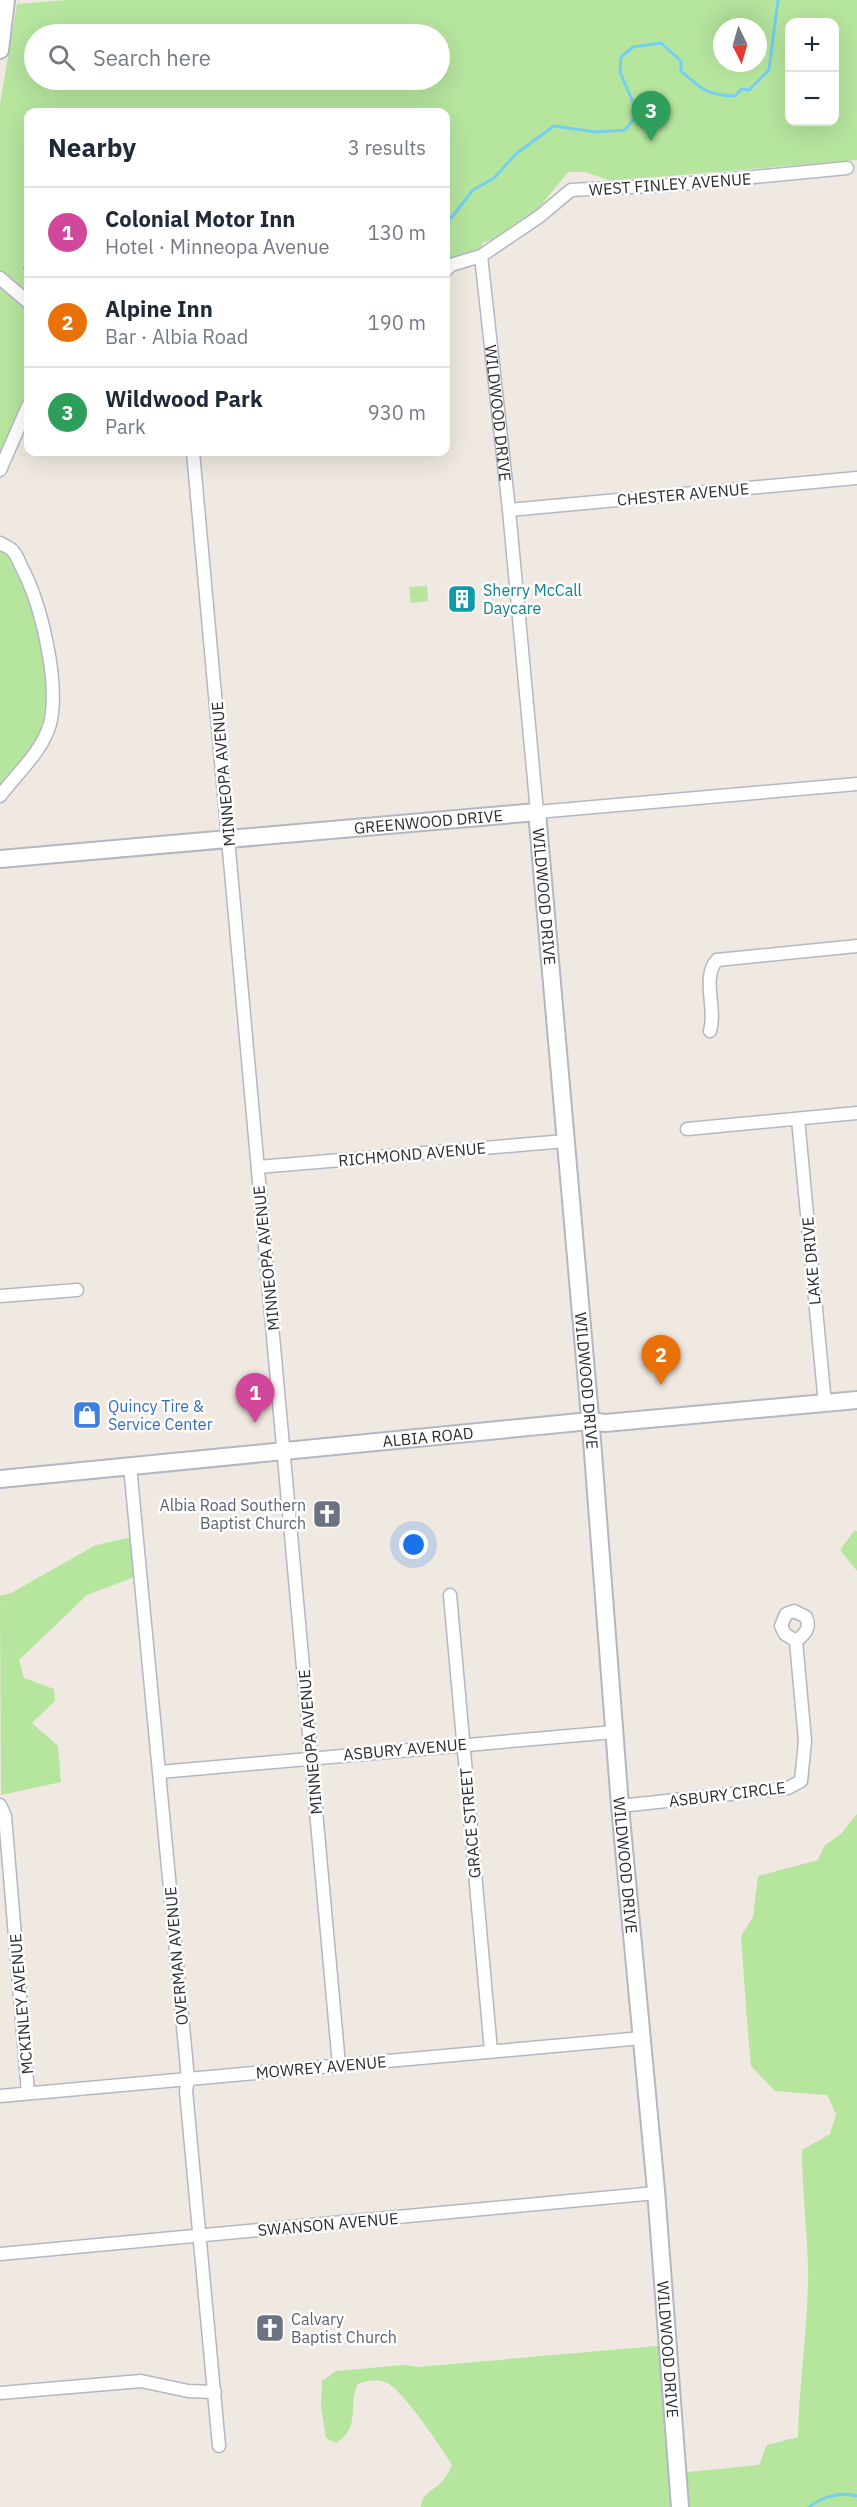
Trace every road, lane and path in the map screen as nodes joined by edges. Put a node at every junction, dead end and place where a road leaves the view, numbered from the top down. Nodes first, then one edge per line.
1 (6, 0) edge
2 (0, 50) edge
3 (847, 168) dead end
4 (481, 256) junction
5 (450, 266) edge
6 (0, 278) edge
7 (24, 299) edge
8 (24, 415) edge
9 (193, 456) edge
10 (0, 470) edge
11 (857, 478) edge
12 (509, 510) junction
13 (0, 543) edge
14 (857, 784) edge
15 (0, 796) edge
16 (537, 813) junction
17 (229, 840) junction
18 (0, 859) edge
19 (857, 946) edge
20 (710, 1031) dead end
21 (857, 1113) edge
22 (798, 1119) junction
23 (687, 1129) dead end
24 (566, 1141) junction
25 (258, 1167) junction
26 (77, 1290) dead end
27 (0, 1296) edge
28 (857, 1400) edge
29 (825, 1404) junction
30 (590, 1422) junction
31 (285, 1451) junction
32 (130, 1466) junction
33 (0, 1479) edge
34 (450, 1595) dead end
35 (796, 1641) dead end
36 (614, 1732) junction
37 (464, 1745) junction
38 (311, 1757) junction
39 (160, 1772) junction
40 (620, 1806) junction
41 (1, 1807) edge
42 (642, 2038) junction
43 (491, 2051) junction
44 (339, 2065) junction
45 (188, 2079) junction
46 (28, 2093) junction
47 (0, 2096) edge
48 (656, 2193) junction
49 (200, 2235) junction
50 (0, 2254) edge
51 (215, 2392) junction
52 (0, 2393) edge
53 (219, 2445) dead end
54 (680, 2507) edge

1 - 2 street
3 - 4 street, WEST FINLEY AVENUE
4 - 5 street, WEST FINLEY AVENUE
4 - 12 street, WILDWOOD DRIVE
6 - 7 street
8 - 10 street
9 - 17 street, MINNEOPA AVENUE
11 - 12 street, CHESTER AVENUE
12 - 16 street, WILDWOOD DRIVE
13 - 15 street
14 - 16 street, GREENWOOD DRIVE
16 - 17 street, GREENWOOD DRIVE
16 - 24 street, WILDWOOD DRIVE
17 - 18 street, GREENWOOD DRIVE
17 - 25 street, MINNEOPA AVENUE
19 - 20 street
21 - 22 street
22 - 23 street
22 - 29 street, LAKE DRIVE
24 - 25 street, RICHMOND AVENUE
24 - 30 street, WILDWOOD DRIVE
25 - 31 street, MINNEOPA AVENUE
26 - 27 street
28 - 29 street, ALBIA ROAD
29 - 30 street, ALBIA ROAD
30 - 31 street, ALBIA ROAD
30 - 36 street, WILDWOOD DRIVE
31 - 32 street, ALBIA ROAD
31 - 38 street, MINNEOPA AVENUE
32 - 33 street, ALBIA ROAD
32 - 39 street, OVERMAN AVENUE
34 - 37 street, GRACE STREET
35 - 40 street, ASBURY CIRCLE
36 - 37 street, ASBURY AVENUE
36 - 40 street, WILDWOOD DRIVE
37 - 38 street, ASBURY AVENUE
37 - 43 street, GRACE STREET
38 - 39 street, ASBURY AVENUE
38 - 44 street, MINNEOPA AVENUE
39 - 45 street, OVERMAN AVENUE
40 - 42 street, WILDWOOD DRIVE
41 - 46 street, MCKINLEY AVENUE
42 - 43 street, MOWREY AVENUE
42 - 48 street, WILDWOOD DRIVE
43 - 44 street, MOWREY AVENUE
44 - 45 street, MOWREY AVENUE
45 - 46 street, MOWREY AVENUE
45 - 49 street, OVERMAN AVENUE
46 - 47 street, MOWREY AVENUE
48 - 49 street, SWANSON AVENUE
48 - 54 street, WILDWOOD DRIVE
49 - 50 street, SWANSON AVENUE
49 - 51 street, OVERMAN AVENUE
51 - 52 street
51 - 53 street, OVERMAN AVENUE

